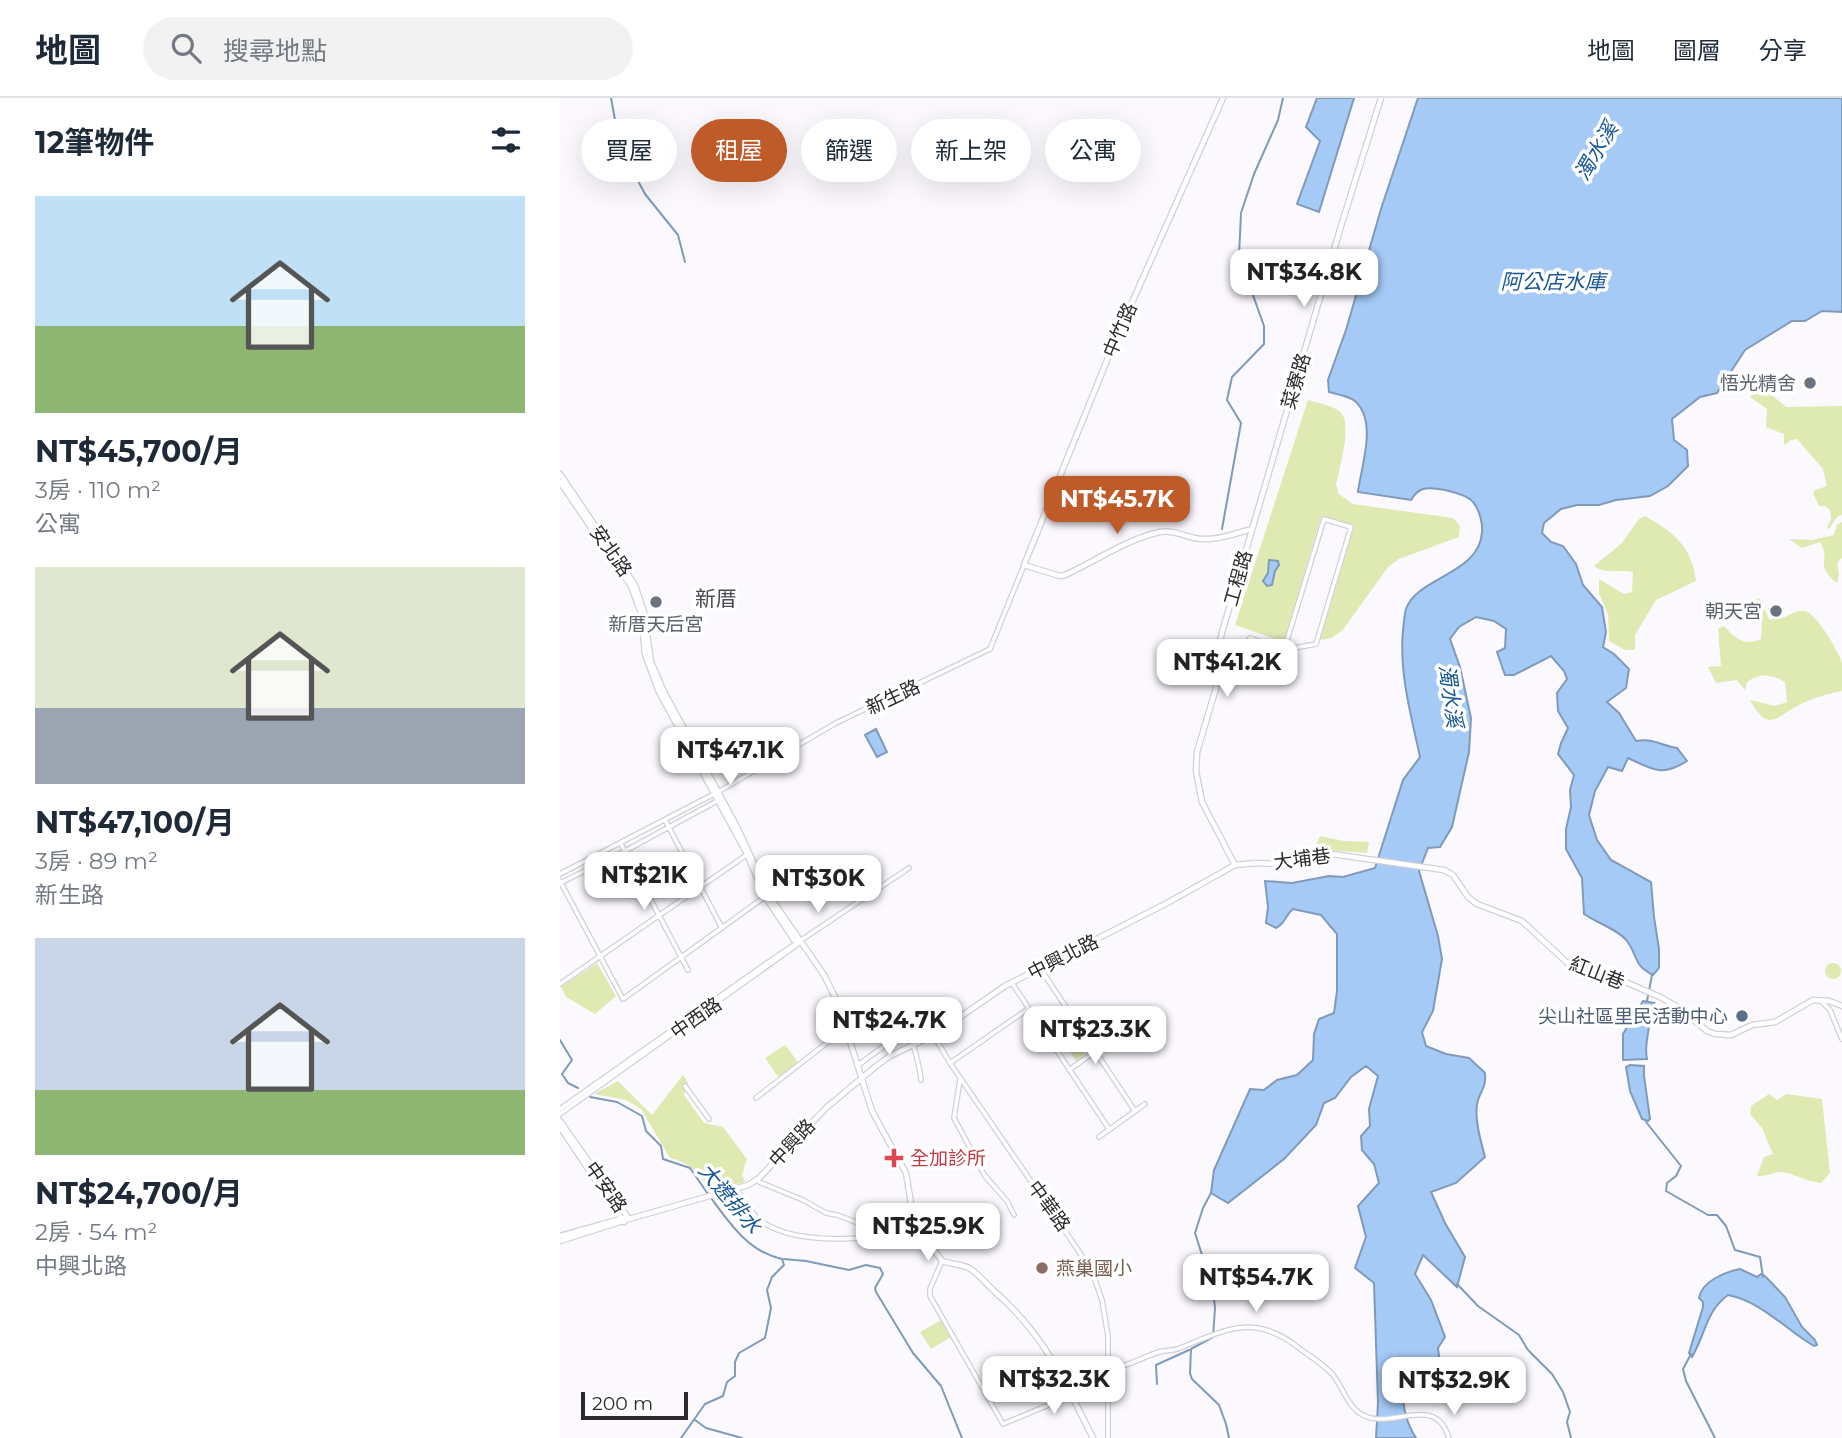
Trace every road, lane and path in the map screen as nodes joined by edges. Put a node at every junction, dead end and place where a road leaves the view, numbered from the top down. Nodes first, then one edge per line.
1 (1223, 98) edge
2 (1381, 98) edge
3 (560, 474) edge
4 (560, 481) edge
5 (1252, 529) junction
6 (1024, 565) junction
7 (1284, 650) junction
8 (1216, 659) junction
9 (716, 792) junction
10 (718, 800) junction
11 (665, 820) junction
12 (669, 828) junction
13 (621, 844) junction
14 (625, 851) junction
15 (749, 853) junction
16 (1235, 865) junction
17 (1427, 866) joint
18 (909, 868) dead end
19 (560, 874) edge
20 (560, 883) edge
21 (701, 886) junction
22 (767, 895) junction
23 (660, 916) junction
24 (722, 928) junction
25 (800, 942) junction
26 (600, 957) junction
27 (682, 957) junction
28 (1040, 968) junction
29 (688, 970) dead end
30 (1012, 983) junction
31 (560, 984) edge
32 (1820, 1000) junction
33 (912, 1002) dead end
34 (1842, 1006) edge
35 (1028, 1009) junction
36 (846, 1028) junction
37 (907, 1028) junction
38 (934, 1035) junction
39 (1842, 1039) edge
40 (1107, 1043) dead end
41 (914, 1044) junction
42 (1095, 1051) junction
43 (950, 1063) junction
44 (857, 1066) junction
45 (1069, 1070) junction
46 (961, 1078) junction
47 (860, 1079) junction
48 (921, 1080) dead end
49 (685, 1086) dead end
50 (756, 1098) dead end
51 (1145, 1104) dead end
52 (1135, 1111) junction
53 (560, 1112) edge
54 (709, 1119) dead end
55 (560, 1121) edge
56 (560, 1127) edge
57 (1109, 1129) junction
58 (1099, 1138) dead end
59 (585, 1161) junction
60 (758, 1179) junction
61 (737, 1190) junction
62 (1014, 1215) dead end
63 (625, 1219) junction
64 (921, 1232) junction
65 (872, 1238) junction
66 (560, 1239) edge
67 (942, 1261) junction
68 (1109, 1369) junction
69 (1073, 1395) junction
70 (1093, 1438) edge
71 (1108, 1438) edge
72 (1449, 1438) edge

1 - 6 street, 中竹路
2 - 5 street, 菜寮路
3 - 9 street, 安北路
4 - 9 street, 安北路
5 - 6 street
5 - 8 street, 工程路
6 - 9 street, 新生路
7 - 7 street
7 - 8 street
8 - 16 street, 工程路
9 - 10 street
9 - 11 street, 新生路
9 - 15 street
10 - 12 street
10 - 15 street
11 - 12 street
11 - 13 street, 新生路
12 - 14 street
12 - 21 street
13 - 14 street
13 - 19 street, 新生路
14 - 20 street
14 - 23 street
15 - 21 street
15 - 22 street
16 - 17 street, 大埔巷
16 - 28 street, 中興北路
17 - 32 street, 紅山巷
18 - 25 street, 中西路
20 - 26 street
21 - 23 street
21 - 24 street
22 - 24 street
22 - 25 street
23 - 26 street
23 - 27 street
24 - 27 street
25 - 36 street
25 - 53 street, 中西路
26 - 27 street
26 - 31 street
27 - 29 street
28 - 30 street, 中興北路
28 - 42 street
30 - 35 street
30 - 38 street, 中興北路
32 - 34 street
32 - 39 street
33 - 37 street
35 - 43 street
35 - 45 street
36 - 44 street
36 - 50 street
37 - 41 street
37 - 44 street
38 - 41 street, 中興北路
38 - 43 street, 中華路
40 - 42 street
41 - 47 street, 中興北路
41 - 48 street
42 - 45 street
42 - 52 street
43 - 46 street, 中華路
44 - 47 street
45 - 57 street
46 - 62 street
46 - 68 street, 中華路
47 - 60 street, 中興路
47 - 64 street
49 - 54 street
51 - 52 street
52 - 57 street
55 - 59 street, 中安路
56 - 59 street, 中安路
57 - 58 street
59 - 63 street, 中安路
60 - 61 street, 中興路
60 - 65 street
61 - 63 street, 中興路
61 - 65 street
63 - 66 street
64 - 65 street
64 - 67 street
67 - 69 street
67 - 69 street
68 - 71 street, 中華路
68 - 72 street
69 - 70 street

